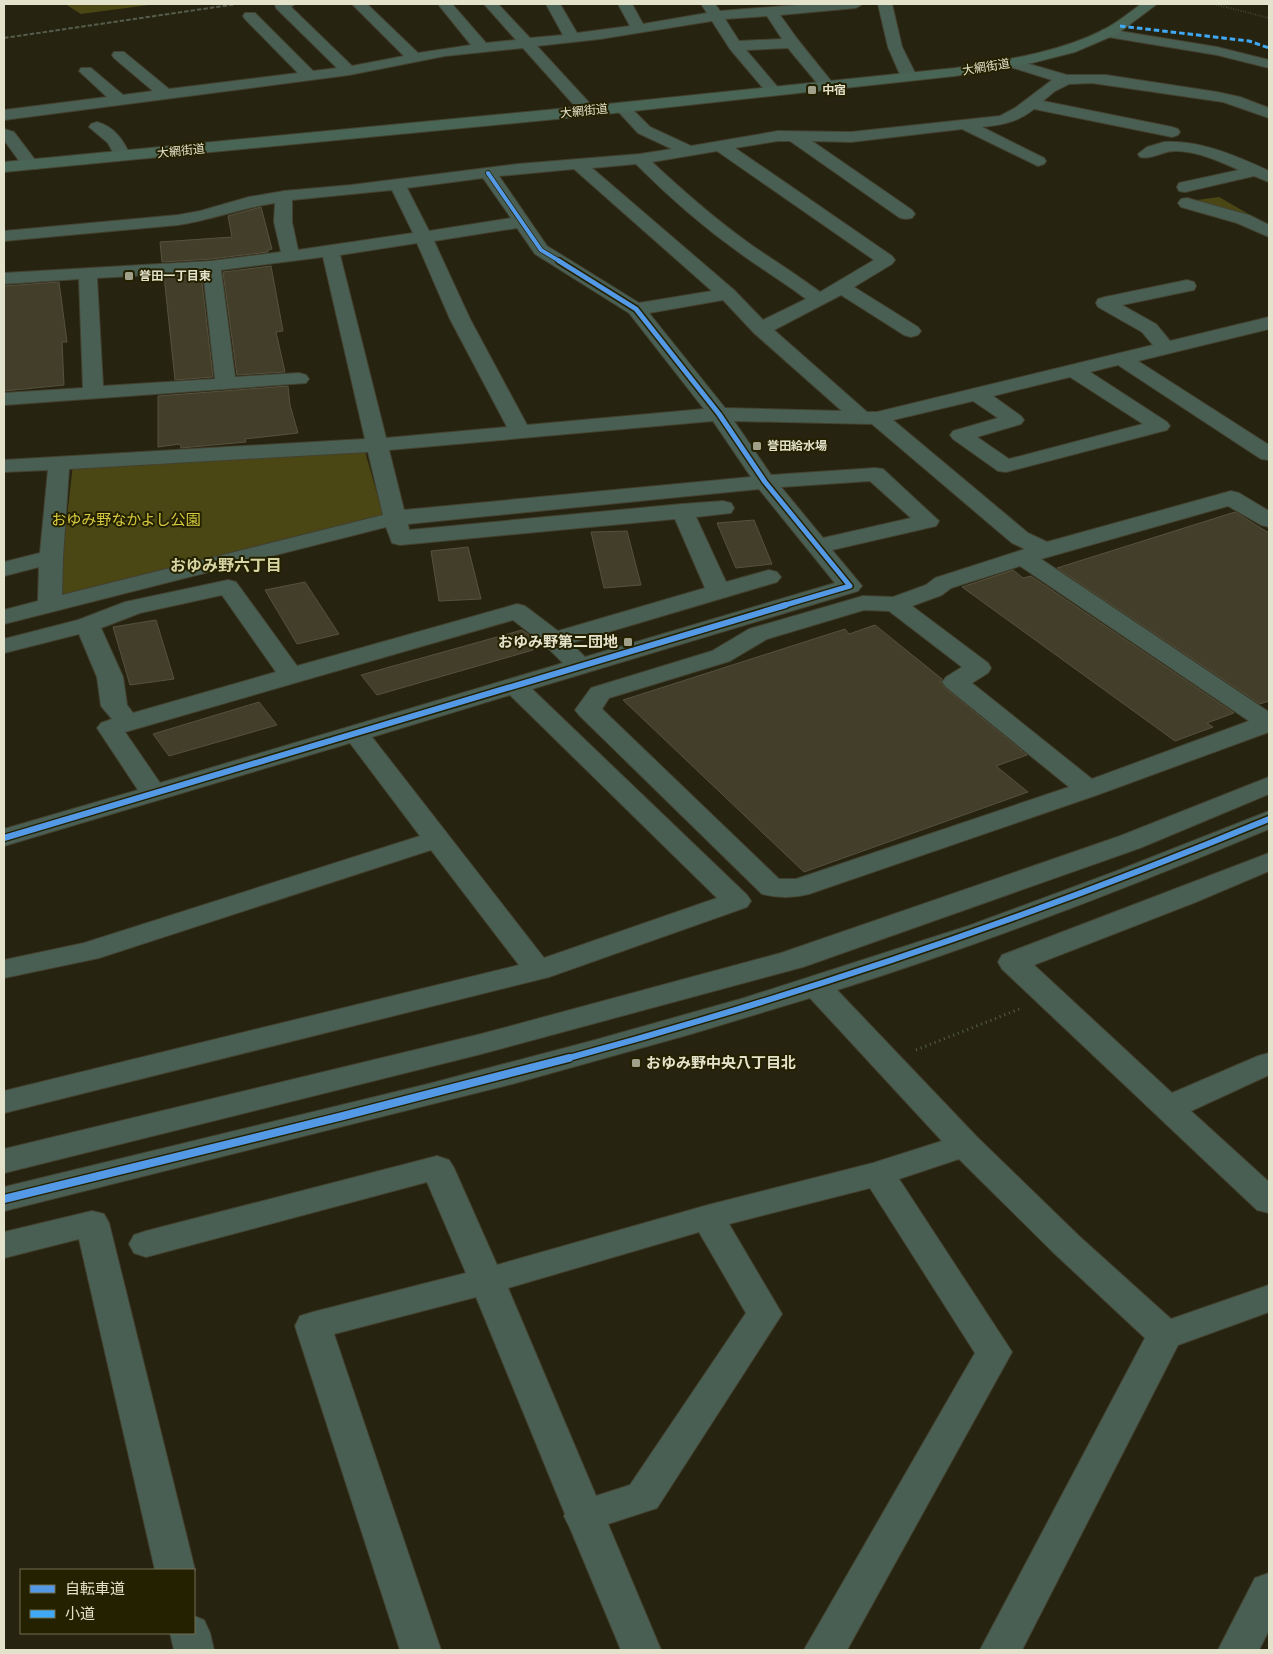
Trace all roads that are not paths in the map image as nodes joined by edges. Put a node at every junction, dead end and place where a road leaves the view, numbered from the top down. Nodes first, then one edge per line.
1 (288, 4) edge
2 (359, 4) edge
3 (445, 4) edge
4 (491, 4) edge
5 (553, 4) edge
6 (625, 4) edge
7 (856, 4) edge
8 (885, 4) edge
9 (1150, 4) edge
10 (712, 10) edge
11 (771, 10) junction
12 (250, 16) dead end
13 (639, 29) junction
14 (1107, 33) junction
15 (572, 38) junction
16 (526, 42) junction
17 (792, 43) junction
18 (735, 46) junction
19 (482, 47) junction
20 (119, 55) dead end
21 (414, 58) junction
22 (1012, 63) junction
23 (1269, 64) edge
24 (86, 71) dead end
25 (349, 71) junction
26 (310, 76) junction
27 (909, 77) junction
28 (1066, 80) junction
29 (827, 86) junction
30 (773, 91) junction
31 (166, 95) junction
32 (121, 101) junction
33 (1032, 104) junction
34 (622, 108) junction
35 (588, 111) junction
36 (1269, 113) edge
37 (4, 115) edge
38 (966, 125) junction
39 (97, 127) dead end
40 (1172, 132) dead end
41 (4, 134) edge
42 (795, 137) junction
43 (722, 146) junction
44 (689, 151) junction
45 (1146, 154) dead end
46 (123, 157) junction
47 (640, 159) junction
48 (1038, 161) dead end
49 (31, 165) junction
50 (579, 165) junction
51 (4, 168) edge
52 (488, 173) junction
53 (1263, 174) edge
54 (397, 184) junction
55 (284, 196) junction
56 (906, 214) dead end
57 (1269, 214) edge
58 (1243, 219) junction
59 (521, 222) junction
60 (1269, 232) edge
61 (4, 236) edge
62 (423, 236) junction
63 (330, 251) junction
64 (291, 256) junction
65 (211, 266) junction
66 (88, 273) junction
67 (4, 278) edge
68 (1187, 286) dead end
69 (841, 287) junction
70 (727, 294) junction
71 (819, 300) junction
72 (636, 309) junction
73 (1269, 324) edge
74 (761, 330) junction
75 (910, 330) dead end
76 (1166, 349) junction
77 (1122, 359) junction
78 (1074, 371) junction
79 (299, 380) dead end
80 (226, 383) junction
81 (93, 392) junction
82 (976, 394) junction
83 (4, 399) edge
84 (718, 414) junction
85 (870, 418) junction
86 (1269, 428) edge
87 (520, 431) junction
88 (1244, 436) junction
89 (376, 445) junction
90 (1269, 454) edge
91 (59, 463) junction
92 (4, 466) edge
93 (765, 482) junction
94 (722, 508) dead end
95 (682, 511) junction
96 (396, 518) junction
97 (1269, 520) edge
98 (818, 546) junction
99 (1034, 554) junction
100 (51, 557) junction
101 (4, 569) edge
102 (769, 577) dead end
103 (719, 592) junction
104 (895, 604) junction
105 (50, 606) junction
106 (4, 617) edge
107 (86, 625) junction
108 (554, 640) junction
109 (4, 646) edge
110 (580, 666) junction
111 (292, 677) junction
112 (515, 686) junction
113 (128, 723) junction
114 (1269, 723) edge
115 (356, 734) junction
116 (1269, 785) edge
117 (1088, 789) junction
118 (154, 794) junction
119 (1269, 819) edge
120 (4, 838) edge
121 (438, 839) junction
122 (1269, 860) edge
123 (4, 970) edge
124 (538, 970) junction
125 (816, 986) junction
126 (1269, 1063) edge
127 (4, 1102) edge
128 (1168, 1108) junction
129 (965, 1145) junction
130 (4, 1161) edge
131 (878, 1174) junction
132 (4, 1199) edge
133 (1269, 1201) edge
134 (708, 1217) junction
135 (146, 1244) dead end
136 (4, 1245) edge
137 (487, 1281) junction
138 (1269, 1298) edge
139 (1165, 1335) junction
140 (584, 1516) junction
141 (175, 1569) edge
142 (1269, 1590) edge
143 (190, 1634) edge
144 (194, 1650) edge
145 (420, 1650) edge
146 (641, 1650) edge
147 (825, 1650) edge
148 (1001, 1650) edge
149 (1238, 1650) edge

1 - 25 street
2 - 21 street
3 - 19 street
4 - 16 street
5 - 15 street
6 - 13 street
7 - 11 street
8 - 27 street
9 - 14 main road, 大網街道
10 - 11 street
10 - 13 street
10 - 18 street
11 - 17 street
12 - 26 street
13 - 15 street
14 - 22 main road, 大網街道
14 - 23 street
15 - 16 street
16 - 19 street
16 - 35 street
17 - 18 street
17 - 29 street
18 - 30 street
19 - 21 street
20 - 31 street
21 - 25 street
22 - 27 main road, 大網街道
22 - 28 street
24 - 32 street
25 - 26 street
26 - 31 street
27 - 29 main road, 大網街道
28 - 33 street
28 - 36 street
29 - 30 main road, 大網街道
30 - 34 main road, 大網街道
31 - 32 street
32 - 37 street
33 - 38 street
33 - 40 street
34 - 35 main road, 大網街道
34 - 44 street
35 - 46 main road, 大網街道
38 - 42 street
38 - 48 street
39 - 46 street
41 - 49 street
42 - 43 street
42 - 56 street
43 - 44 street
43 - 69 street
44 - 47 street
45 - 53 street
46 - 49 main road, 大網街道
47 - 50 street
47 - 71 street
49 - 51 main road, 大網街道
50 - 52 street
50 - 70 street
52 - 54 street
52 - 59 street
53 - 58 street
54 - 55 street
54 - 62 street
55 - 61 street
55 - 64 street
57 - 58 street
58 - 60 street
59 - 62 street
59 - 72 street
62 - 63 street
62 - 87 street
63 - 64 street
63 - 89 street
64 - 65 street
65 - 66 street
65 - 80 street
66 - 67 street
66 - 81 street
68 - 76 street
69 - 71 street
69 - 75 street
70 - 72 street
70 - 74 street
71 - 74 street
72 - 84 street
73 - 76 street
74 - 85 street
76 - 77 street
77 - 78 street
77 - 88 street
78 - 82 street
78 - 82 street
79 - 80 street
80 - 81 street
81 - 83 street
82 - 85 street
84 - 85 street
84 - 87 street
84 - 93 street
85 - 99 street
86 - 88 street
87 - 89 street
88 - 90 street
89 - 91 street
89 - 96 street
91 - 92 street
91 - 100 street
93 - 96 street
93 - 98 street
93 - 98 street
94 - 95 street
95 - 96 street
95 - 103 street
96 - 105 street
97 - 99 street
98 - 110 street
99 - 104 street
99 - 114 street
100 - 101 street
100 - 105 street
102 - 103 street
103 - 108 street
104 - 117 street
104 - 117 street
105 - 106 street
107 - 109 street
107 - 111 street
107 - 113 street
108 - 110 street
108 - 111 street
110 - 112 street
111 - 113 street
112 - 115 street
112 - 124 street
113 - 118 street
114 - 117 street
115 - 118 street
115 - 121 street
116 - 130 street
118 - 120 street
119 - 125 street
121 - 123 street
121 - 124 street
122 - 128 street
124 - 127 street
125 - 129 street
125 - 132 street
126 - 128 street
128 - 133 street
129 - 131 street
129 - 139 street
131 - 134 street
131 - 147 street
134 - 137 street
134 - 140 street
135 - 137 street
136 - 141 street
137 - 140 street
137 - 145 street
138 - 139 street
139 - 148 street
140 - 146 street
142 - 149 street
143 - 144 street

